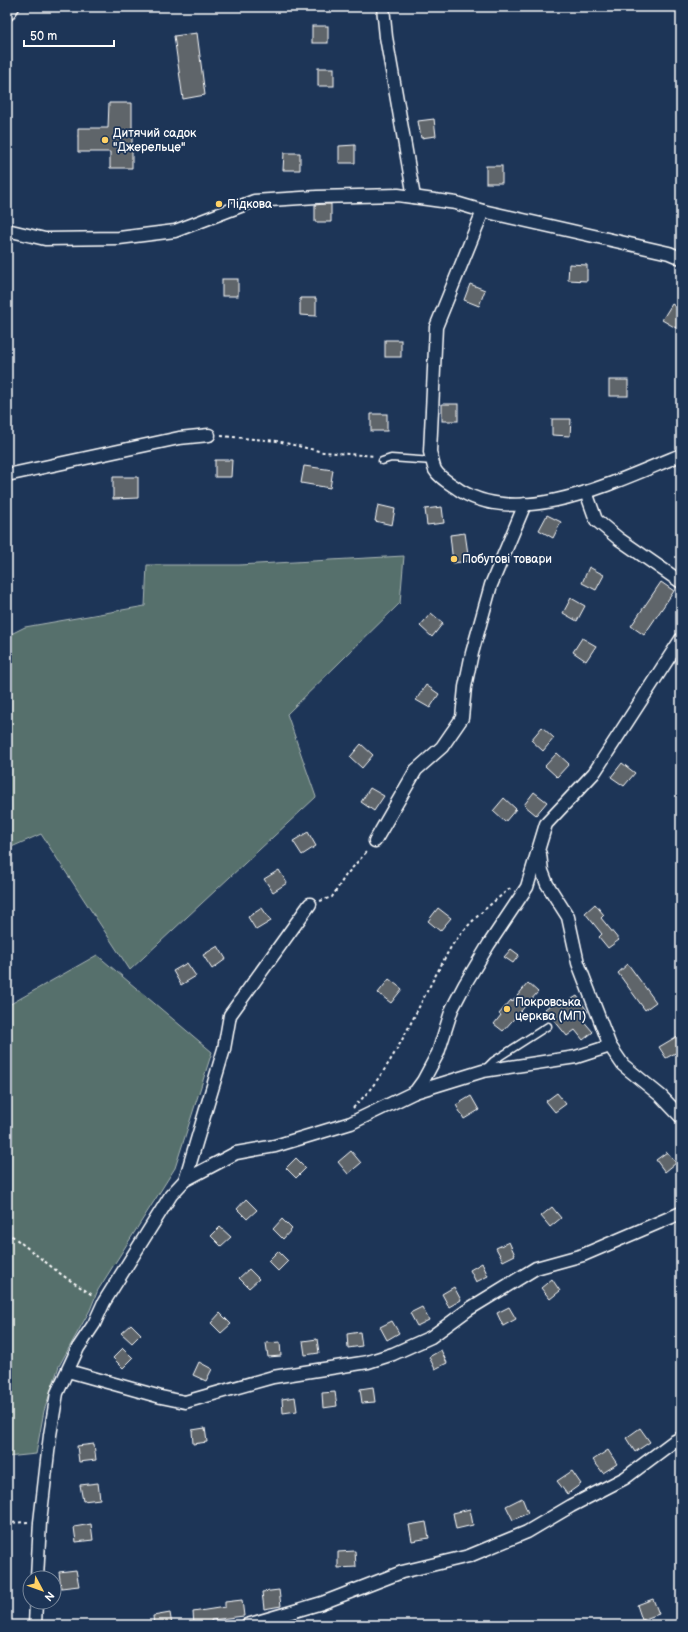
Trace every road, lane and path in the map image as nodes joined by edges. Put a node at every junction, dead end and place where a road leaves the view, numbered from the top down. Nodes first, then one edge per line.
1 (13, 7) edge
2 (383, 7) edge
3 (7, 15) edge
4 (414, 197) junction
5 (483, 211) junction
6 (7, 230) edge
7 (681, 258) edge
8 (209, 435) joint
9 (681, 455) edge
10 (382, 461) joint
11 (433, 461) junction
12 (7, 475) edge
13 (586, 492) junction
14 (525, 504) junction
15 (681, 582) edge
16 (681, 639) edge
17 (375, 841) joint
18 (539, 850) junction
19 (518, 883) dead end
20 (310, 904) joint
21 (548, 1026) dead end
22 (610, 1046) junction
23 (483, 1071) junction
24 (415, 1092) junction
25 (350, 1111) dead end
26 (681, 1117) edge
27 (185, 1180) junction
28 (681, 1213) edge
29 (7, 1232) edge
30 (104, 1302) junction
31 (68, 1371) junction
32 (681, 1438) edge
33 (40, 1522) junction
34 (7, 1523) edge
35 (37, 1570) edge
36 (36, 1610) edge
37 (35, 1625) edge
38 (247, 1625) edge

1 - 3 street
2 - 4 street
4 - 5 street
4 - 6 street
5 - 7 street
5 - 11 street
8 - 10 path
8 - 12 street
9 - 13 street
10 - 11 lane
11 - 14 street
13 - 14 street
13 - 15 street
14 - 17 street
16 - 18 street
17 - 20 path
18 - 22 street
18 - 24 street
19 - 25 path
20 - 27 street
21 - 23 lane
22 - 23 street
22 - 26 street
23 - 24 street
24 - 27 street
27 - 30 street
28 - 31 street
29 - 30 path
30 - 31 street
31 - 33 street
32 - 38 street
33 - 34 path
33 - 35 street
36 - 37 street

